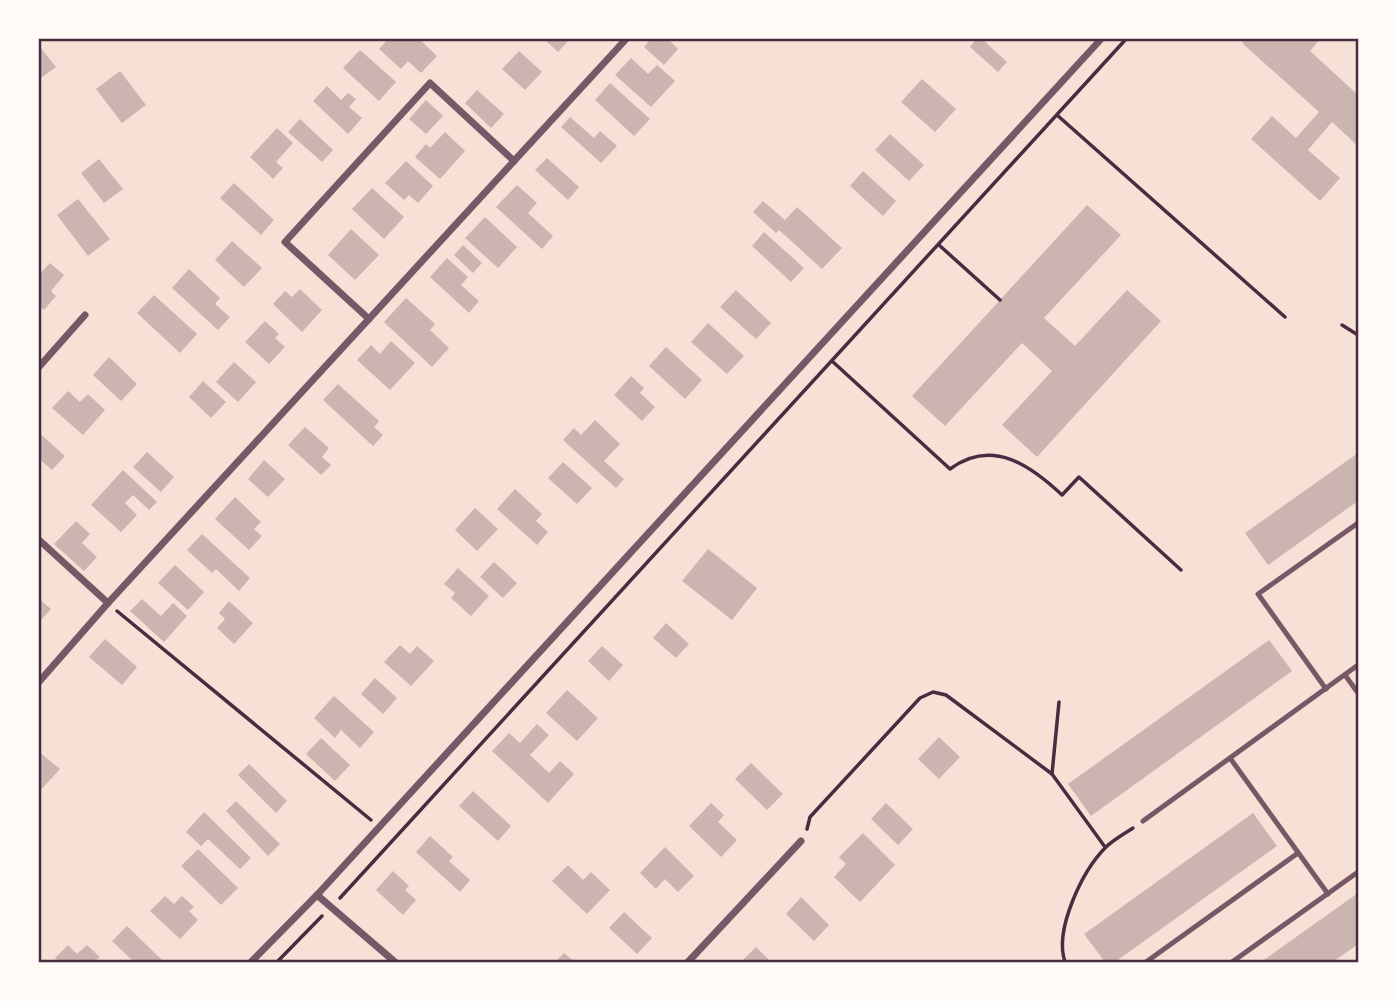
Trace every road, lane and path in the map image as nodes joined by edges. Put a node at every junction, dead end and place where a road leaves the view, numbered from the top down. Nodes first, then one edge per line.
1 (627, 38) edge
2 (1102, 38) edge
3 (1128, 38) edge
4 (1057, 115) junction
5 (514, 161) junction
6 (939, 244) junction
7 (1000, 300) dead end
8 (85, 315) dead end
9 (1285, 317) dead end
10 (369, 319) junction
11 (1342, 325) dead end
12 (1359, 335) edge
13 (832, 361) junction
14 (38, 368) edge
15 (1359, 523) edge
16 (38, 539) edge
17 (1181, 570) dead end
18 (108, 603) junction
19 (1359, 665) edge
20 (1346, 675) junction
21 (38, 683) edge
22 (1326, 689) junction
23 (1359, 693) edge
24 (1059, 702) dead end
25 (1230, 758) junction
26 (1052, 774) junction
27 (1143, 821) joint
28 (379, 827) junction
29 (394, 839) junction
30 (801, 841) joint
31 (1105, 848) junction
32 (1298, 853) junction
33 (1359, 872) edge
34 (1328, 894) junction
35 (317, 895) junction
36 (331, 907) junction
37 (251, 962) edge
38 (277, 962) edge
39 (395, 962) edge
40 (688, 962) edge
41 (1065, 962) edge
42 (1146, 962) edge
43 (1232, 962) edge

1 - 5 street
2 - 28 street
3 - 4 path
4 - 6 path
4 - 9 path
5 - 10 street
5 - 10 street
6 - 7 path
6 - 13 path
8 - 14 street
10 - 18 street
11 - 12 path
13 - 17 path
13 - 29 path
15 - 22 lane
16 - 18 street
18 - 21 street
18 - 28 path
19 - 20 lane
20 - 22 lane
20 - 23 lane
22 - 25 lane
24 - 26 path
25 - 27 lane
25 - 32 lane
26 - 30 path
26 - 31 path
27 - 31 path
28 - 29 path
28 - 35 street
29 - 36 path
30 - 40 street
31 - 41 path
32 - 34 lane
32 - 42 lane
33 - 34 lane
34 - 43 lane
35 - 36 street
35 - 37 street
36 - 38 path
36 - 39 street

